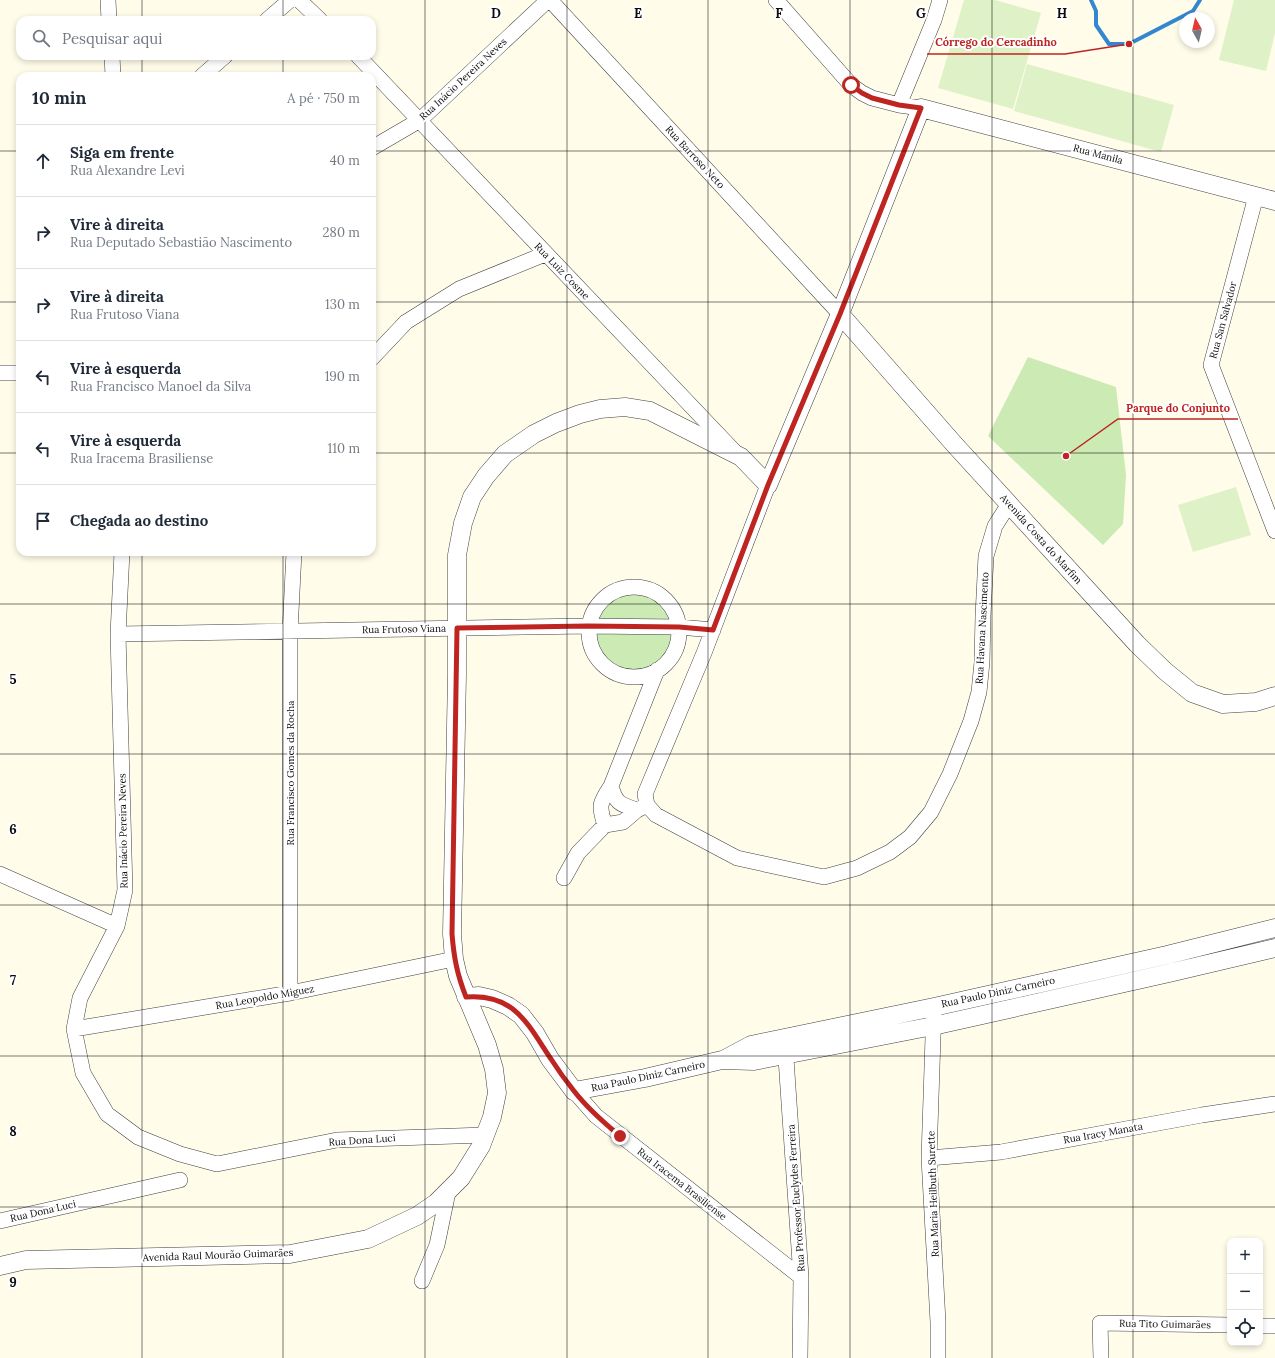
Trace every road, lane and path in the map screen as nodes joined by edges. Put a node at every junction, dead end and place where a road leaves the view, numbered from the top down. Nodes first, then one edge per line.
1 (108, 0) edge
2 (290, 0) edge
3 (299, 0) edge
4 (549, 0) edge
5 (776, 0) edge
6 (940, 0) edge
7 (109, 16) edge
8 (272, 16) edge
9 (316, 16) edge
10 (112, 60) edge
11 (221, 60) edge
12 (362, 60) edge
13 (113, 72) edge
14 (207, 72) edge
15 (374, 72) edge
16 (376, 75) edge
17 (899, 105) junction
18 (921, 108) junction
19 (420, 120) junction
20 (376, 146) edge
21 (1256, 196) junction
22 (1275, 201) edge
23 (545, 254) junction
24 (840, 314) junction
25 (376, 354) edge
26 (0, 373) edge
27 (16, 373) edge
28 (740, 457) junction
29 (768, 485) junction
30 (1010, 504) junction
31 (1275, 531) edge
32 (122, 556) edge
33 (294, 556) edge
34 (588, 626) junction
35 (679, 627) junction
36 (457, 628) junction
37 (713, 630) junction
38 (290, 632) junction
39 (118, 634) junction
40 (657, 670) junction
41 (1275, 696) edge
42 (612, 786) junction
43 (642, 808) junction
44 (605, 825) junction
45 (0, 874) edge
46 (564, 878) dead end
47 (117, 926) junction
48 (1275, 928) edge
49 (1275, 948) edge
50 (1167, 955) junction
51 (454, 959) junction
52 (1169, 973) junction
53 (290, 993) junction
54 (466, 997) junction
55 (934, 1006) junction
56 (933, 1026) junction
57 (74, 1029) junction
58 (785, 1047) junction
59 (574, 1091) junction
60 (1275, 1104) edge
61 (485, 1135) junction
62 (930, 1158) junction
63 (217, 1164) joint
64 (180, 1180) dead end
65 (448, 1192) junction
66 (0, 1221) edge
67 (0, 1266) edge
68 (802, 1277) junction
69 (422, 1281) dead end
70 (1227, 1325) edge
71 (1263, 1326) edge
72 (1275, 1326) edge
73 (800, 1358) edge
74 (938, 1358) edge
75 (1101, 1358) edge

1 - 7 street
2 - 8 street
3 - 9 street
4 - 19 street, Rua Inácio Pereira Neves
4 - 24 street, Rua Barroso Neto
5 - 17 street
6 - 17 street
10 - 13 street
11 - 14 street
12 - 15 street, Rua Luiz Cosme
16 - 19 street, Rua Luiz Cosme
17 - 18 street
18 - 21 street, Rua Manila
18 - 24 street
19 - 20 street, Rua Inácio Pereira Neves
19 - 23 street, Rua Luiz Cosme
21 - 22 street, Rua Manila
21 - 31 street, Rua San Salvador
23 - 25 street
23 - 28 street, Rua Luiz Cosme
24 - 29 street
24 - 30 street, Avenida Costa do Marfim
26 - 27 street
28 - 29 street, Rua Luiz Cosme
28 - 36 street, Avenida Raul Mourão Guimarães
29 - 37 street
30 - 41 street, Avenida Costa do Marfim
30 - 43 street, Rua Havana Nascimento
32 - 39 street, Rua Inácio Pereira Neves
33 - 38 street, Rua Francisco Gomes da Rocha
34 - 35 street, Rua Frutoso Viana
34 - 35 street
34 - 36 street, Rua Frutoso Viana
34 - 40 street
35 - 37 street, Rua Frutoso Viana
35 - 40 street
36 - 38 street, Rua Frutoso Viana
36 - 51 street, Avenida Raul Mourão Guimarães
37 - 43 street
38 - 39 street, Rua Frutoso Viana
38 - 53 street, Rua Francisco Gomes da Rocha
39 - 47 street, Rua Inácio Pereira Neves
40 - 42 street
42 - 43 street
42 - 44 street
43 - 44 street
44 - 46 street
45 - 47 street
47 - 57 street, Rua Inácio Pereira Neves
48 - 50 street, Rua Paulo Diniz Carneiro
49 - 52 street, Rua Paulo Diniz Carneiro
50 - 52 street
50 - 55 street, Rua Paulo Diniz Carneiro
51 - 53 street, Rua Leopoldo Miguez
51 - 54 street, Avenida Raul Mourão Guimarães
52 - 56 street, Rua Paulo Diniz Carneiro
53 - 57 street, Rua Leopoldo Miguez
54 - 59 street, Rua Iracema Brasiliense
54 - 61 street, Avenida Raul Mourão Guimarães
55 - 56 street, Rua Maria Heilbuth Surette
55 - 58 street, Rua Paulo Diniz Carneiro
56 - 58 street, Rua Paulo Diniz Carneiro
56 - 62 street, Rua Maria Heilbuth Surette
57 - 63 street, Rua Inácio Pereira Neves
58 - 59 street, Rua Paulo Diniz Carneiro
58 - 68 street, Rua Professor Euclydes Ferreira
59 - 68 street, Rua Iracema Brasiliense
60 - 62 street, Rua Iracy Manata
61 - 63 street, Rua Dona Luci
61 - 65 street, Avenida Raul Mourão Guimarães
62 - 74 street, Rua Maria Heilbuth Surette
64 - 66 street, Rua Dona Luci
65 - 67 street, Avenida Raul Mourão Guimarães
65 - 69 street
68 - 73 street, Rua Professor Euclydes Ferreira
70 - 75 street, Rua Tito Guimarães
71 - 72 street

